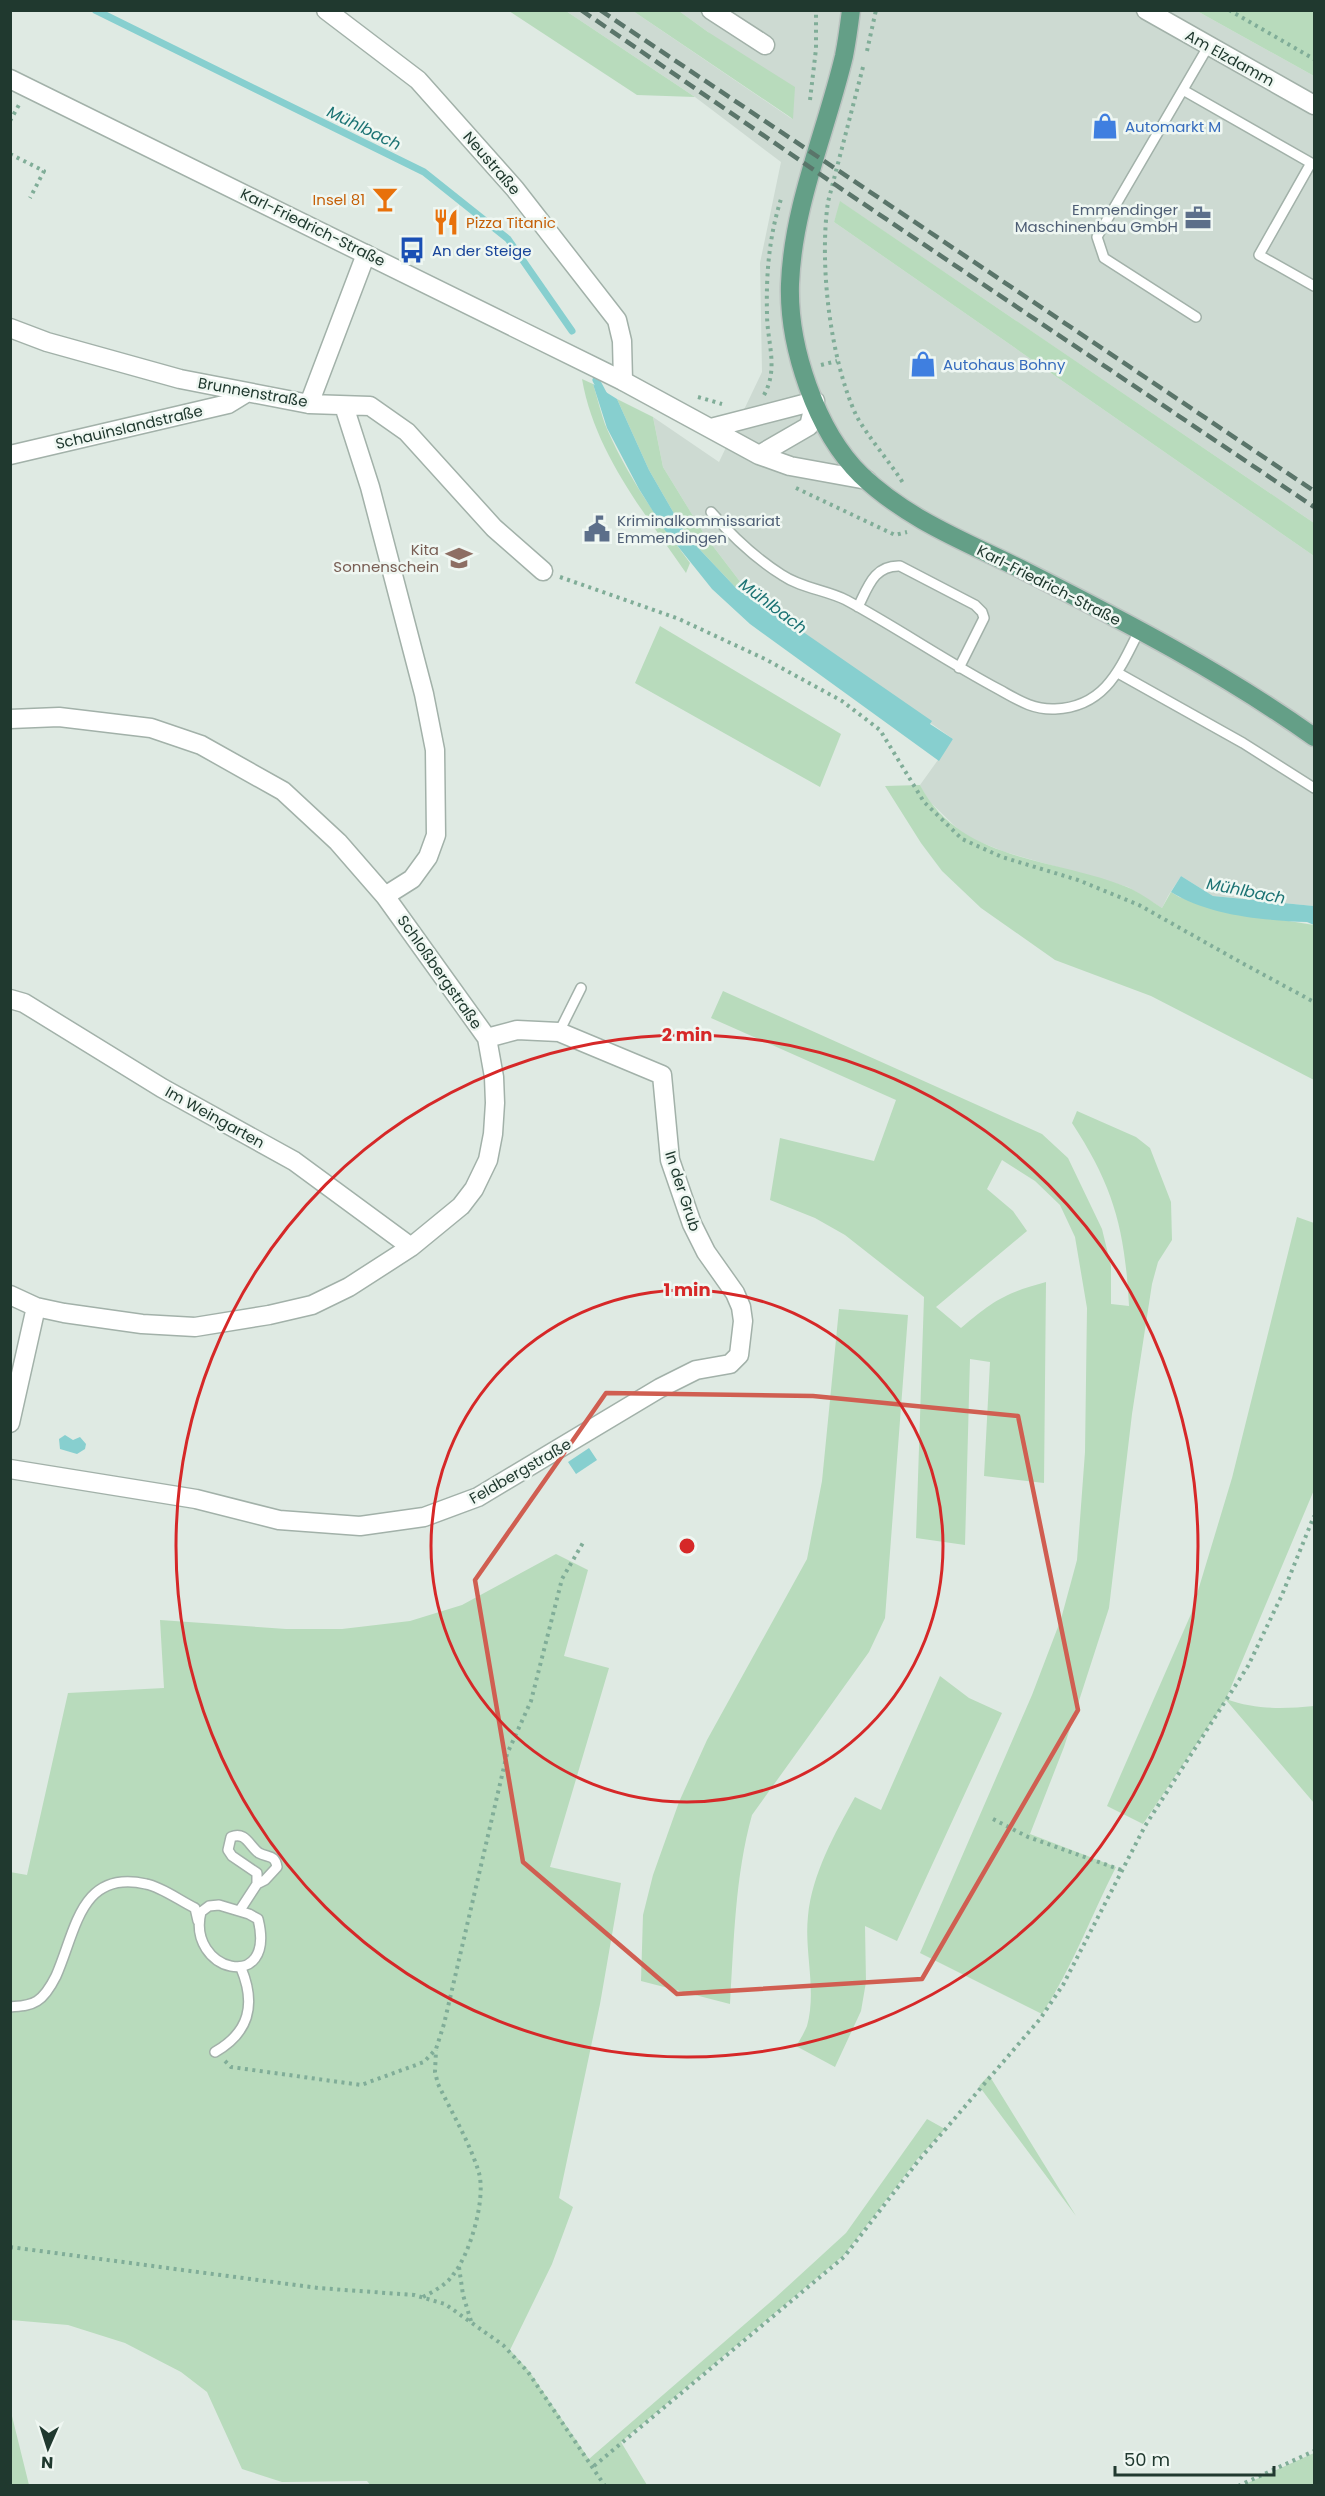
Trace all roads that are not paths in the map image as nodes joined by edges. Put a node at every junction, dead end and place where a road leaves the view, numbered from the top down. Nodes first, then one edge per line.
1 (326, 10) edge
2 (711, 10) edge
3 (851, 10) edge
4 (1146, 10) edge
5 (765, 45) dead end
6 (1209, 45) junction
7 (10, 79) edge
8 (1182, 90) junction
9 (1314, 105) edge
10 (366, 254) junction
11 (1314, 285) edge
12 (1196, 317) dead end
13 (10, 328) edge
14 (623, 381) junction
15 (246, 393) junction
16 (815, 401) junction
17 (309, 404) junction
18 (344, 406) junction
19 (711, 428) junction
20 (10, 455) edge
21 (759, 455) junction
22 (867, 480) junction
23 (711, 512) dead end
24 (543, 571) road end
25 (858, 607) junction
26 (1139, 631) junction
27 (959, 668) junction
28 (1118, 673) junction
29 (10, 719) edge
30 (1314, 737) edge
31 (1314, 788) edge
32 (385, 896) junction
33 (581, 988) dead end
34 (10, 999) edge
35 (559, 1032) junction
36 (487, 1038) junction
37 (411, 1247) junction
38 (10, 1295) edge
39 (36, 1307) junction
40 (730, 1364) joint
41 (10, 1423) edge
42 (10, 1469) edge
43 (257, 1884) junction
44 (240, 1910) junction
45 (198, 1921) junction
46 (241, 1968) junction
47 (10, 2007) edge
48 (215, 2052) road end

1 - 14 street, Neustraße
2 - 5 street
3 - 16 main road, Karl-Friedrich-Straße
4 - 6 street, Am Elzdamm
6 - 8 lane
6 - 9 street, Am Elzdamm
7 - 10 street, Karl-Friedrich-Straße
8 - 11 lane
8 - 12 lane
10 - 14 street, Karl-Friedrich-Straße
10 - 17 street
13 - 15 street, Brunnenstraße
14 - 19 street, Karl-Friedrich-Straße
15 - 17 street, Brunnenstraße
15 - 20 street, Schauinslandstraße
16 - 19 street
16 - 21 street
16 - 22 main road, Karl-Friedrich-Straße
17 - 18 street, Brunnenstraße
18 - 24 street, Brunnenstraße
18 - 32 street
19 - 21 street, Karl-Friedrich-Straße
21 - 22 street, Karl-Friedrich-Straße
22 - 26 main road, Karl-Friedrich-Straße
23 - 25 lane
25 - 27 lane
25 - 27 lane
26 - 28 lane
26 - 30 main road, Karl-Friedrich-Straße
27 - 28 lane
28 - 31 lane
29 - 32 street, Schloßbergstraße
32 - 36 street, Schloßbergstraße
33 - 35 lane
34 - 37 street, Im Weingarten
35 - 36 street
35 - 40 street, In der Grub
36 - 37 street, Schloßbergstraße
37 - 39 street, Schloßbergstraße
38 - 39 street, Schloßbergstraße
39 - 41 street
40 - 42 street, Feldbergstraße
43 - 43 lane
43 - 44 lane
44 - 45 lane
44 - 46 lane
45 - 46 lane
45 - 47 lane
46 - 48 lane

